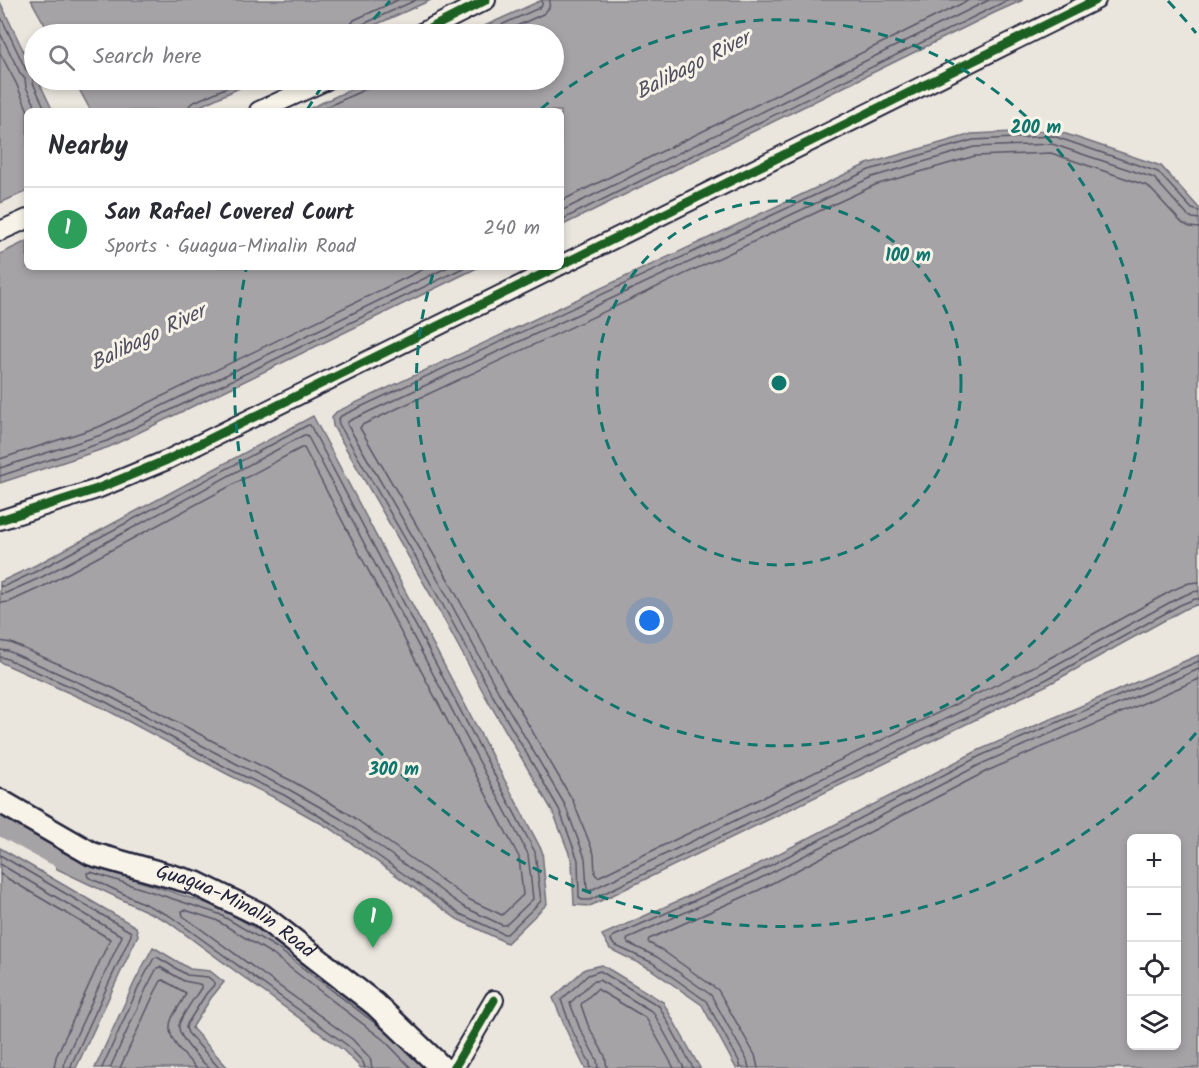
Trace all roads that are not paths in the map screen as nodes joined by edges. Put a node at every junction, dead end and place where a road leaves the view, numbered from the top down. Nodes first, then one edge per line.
1 (486, 0) edge
2 (1096, 0) edge
3 (439, 24) edge
4 (305, 90) edge
5 (266, 108) edge
6 (24, 220) edge
7 (0, 231) edge
8 (564, 264) edge
9 (551, 270) edge
10 (0, 520) edge
11 (0, 801) edge
12 (494, 1000) dead end
13 (442, 1068) edge
14 (454, 1068) edge

1 - 3 street
2 - 8 street
4 - 5 street
6 - 7 street
9 - 10 street
11 - 13 main road, Guagua-Minalin Road
12 - 14 street

